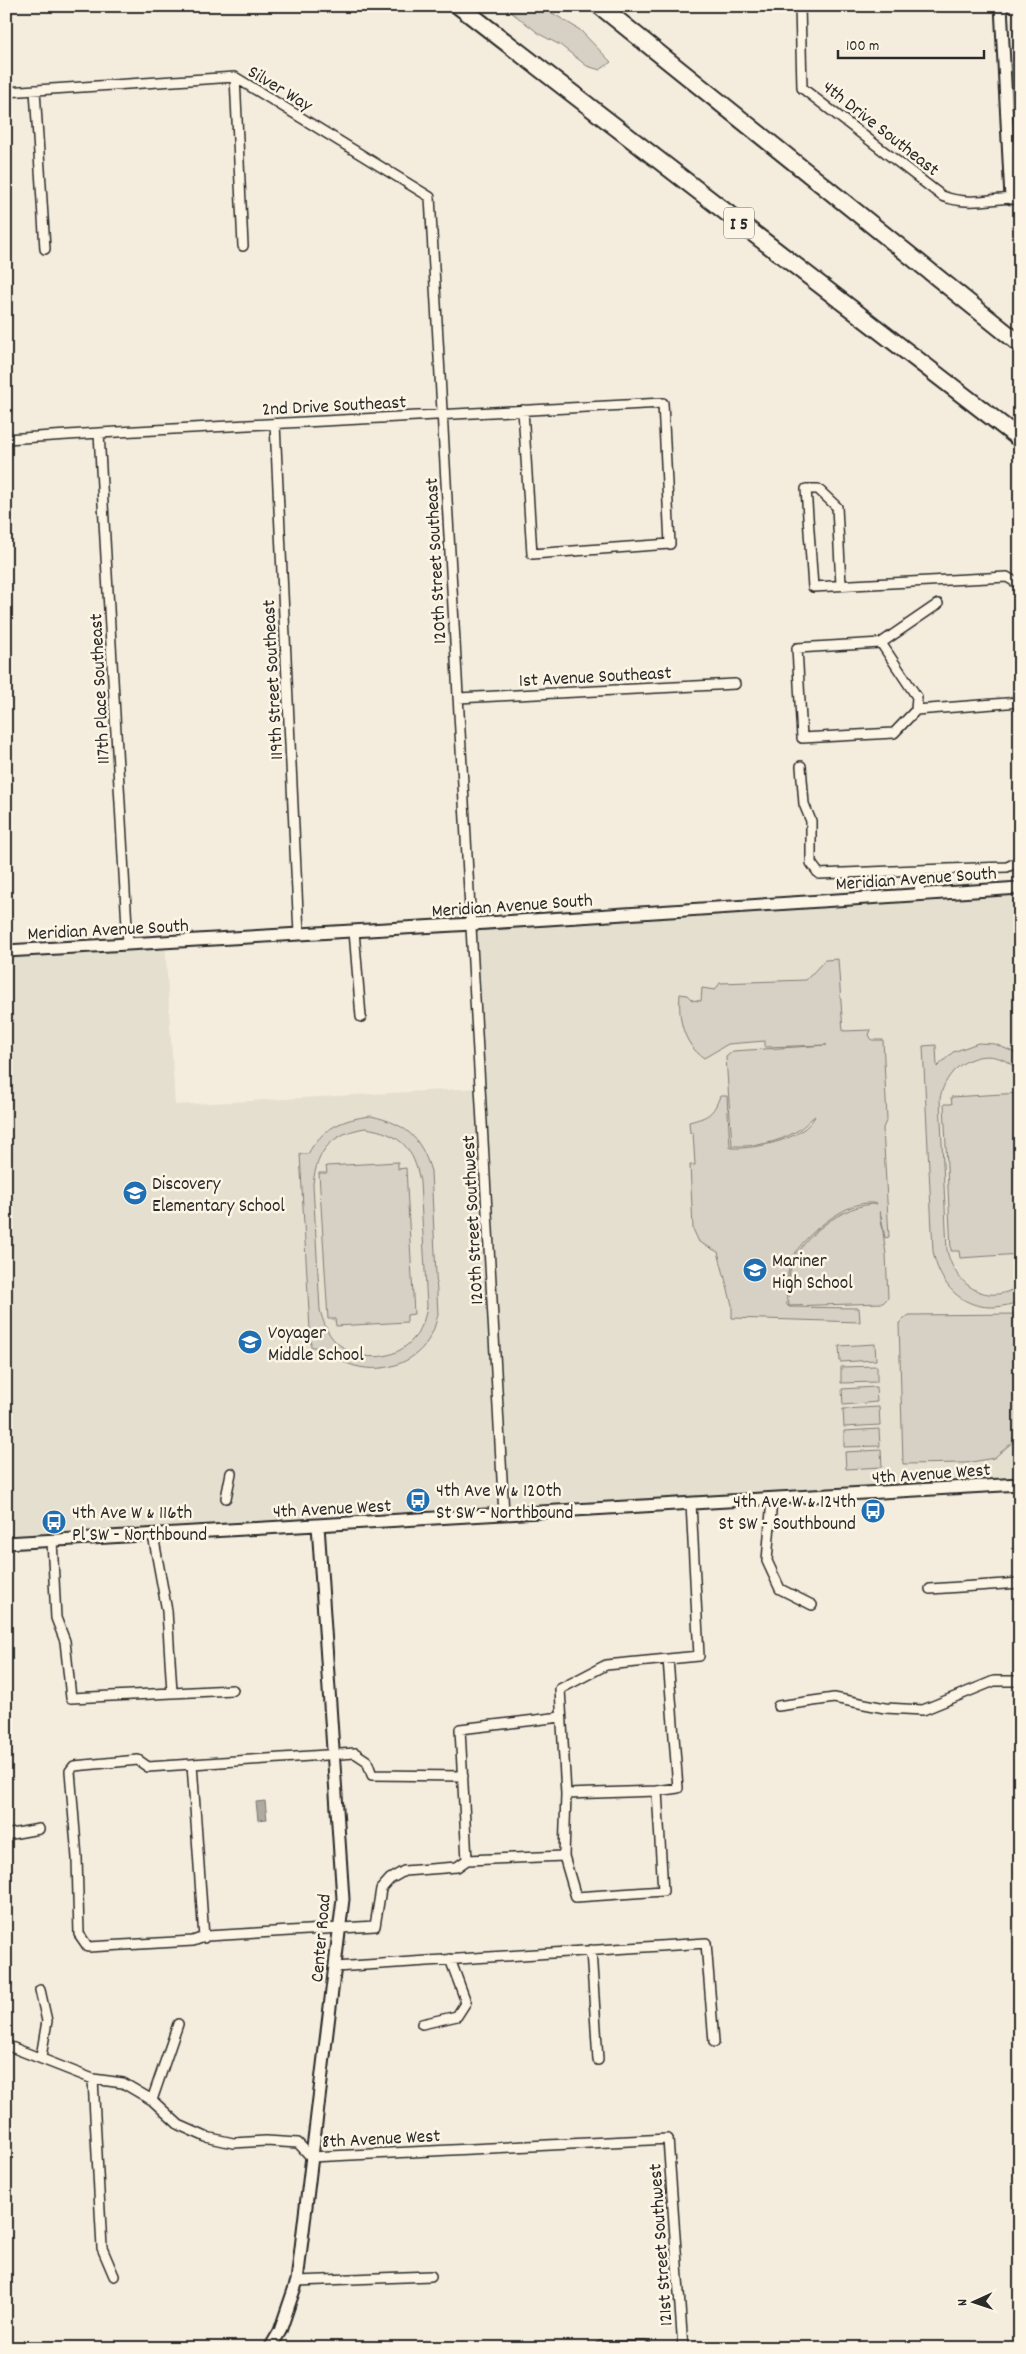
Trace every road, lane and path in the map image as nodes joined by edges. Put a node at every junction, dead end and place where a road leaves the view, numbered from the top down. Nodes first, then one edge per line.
1 (458, 6) edge
2 (600, 6) edge
3 (800, 6) edge
4 (1001, 6) edge
5 (235, 78) junction
6 (35, 90) junction
7 (6, 92) edge
8 (430, 196) joint
9 (1015, 198) edge
10 (243, 246) dead end
11 (44, 249) dead end
12 (1020, 344) edge
13 (523, 410) junction
14 (442, 414) junction
15 (275, 424) junction
16 (99, 432) junction
17 (6, 439) edge
18 (1020, 439) edge
19 (1020, 585) edge
20 (840, 586) junction
21 (938, 604) dead end
22 (881, 643) junction
23 (735, 684) dead end
24 (458, 698) junction
25 (1020, 702) edge
26 (916, 710) junction
27 (801, 766) dead end
28 (1020, 861) edge
29 (918, 870) junction
30 (1020, 888) edge
31 (920, 895) junction
32 (472, 924) junction
33 (354, 931) junction
34 (298, 934) junction
35 (128, 944) junction
36 (6, 951) edge
37 (362, 1017) dead end
38 (231, 1473) dead end
39 (1020, 1484) edge
40 (226, 1498) dead end
41 (772, 1499) junction
42 (691, 1503) junction
43 (504, 1514) junction
44 (318, 1525) junction
45 (153, 1535) junction
46 (52, 1540) junction
47 (6, 1543) edge
48 (1020, 1583) edge
49 (930, 1589) dead end
50 (812, 1605) dead end
51 (668, 1659) junction
52 (1020, 1681) edge
53 (234, 1690) dead end
54 (172, 1692) junction
55 (778, 1706) dead end
56 (561, 1717) junction
57 (333, 1755) junction
58 (192, 1764) junction
59 (463, 1776) junction
60 (657, 1791) junction
61 (566, 1794) junction
62 (39, 1828) dead end
63 (6, 1835) edge
64 (564, 1856) junction
65 (466, 1860) junction
66 (340, 1928) junction
67 (204, 1938) junction
68 (591, 1950) junction
69 (450, 1959) junction
70 (335, 1967) junction
71 (40, 1990) dead end
72 (178, 2024) dead end
73 (422, 2024) dead end
74 (714, 2042) dead end
75 (6, 2045) edge
76 (41, 2057) junction
77 (598, 2060) dead end
78 (93, 2079) junction
79 (152, 2100) junction
80 (668, 2139) joint
81 (311, 2157) junction
82 (114, 2276) dead end
83 (431, 2276) dead end
84 (297, 2281) junction
85 (270, 2348) edge
86 (601, 2348) edge
87 (646, 2348) edge
88 (683, 2348) edge

1 - 18 highway, I 5
2 - 12 highway
3 - 9 street, 4th Drive Southeast
4 - 9 street
5 - 6 street, Silver Way
5 - 8 street, Silver Way
5 - 10 street
6 - 7 street, Silver Way
6 - 11 street
8 - 14 street, 120th Street Southeast
13 - 13 street, 2nd Drive Southeast
13 - 14 street, 2nd Drive Southeast
14 - 15 street, 2nd Drive Southeast
14 - 24 street, 120th Street Southeast
15 - 16 street, 2nd Drive Southeast
15 - 34 street, 119th Street Southeast
16 - 17 street, 2nd Drive Southeast
16 - 35 street, 117th Place Southeast
19 - 20 street
20 - 20 street
21 - 22 street
22 - 26 street
22 - 26 street
23 - 24 street, 1st Avenue Southeast
24 - 32 street, 120th Street Southeast
25 - 26 street
27 - 29 street
28 - 29 street
29 - 31 street
30 - 31 street, Meridian Avenue South
31 - 32 street, Meridian Avenue South
32 - 33 street, Meridian Avenue South
32 - 43 street, 120th Street Southwest
33 - 34 street, Meridian Avenue South
33 - 37 street
34 - 35 street, Meridian Avenue South
35 - 36 street, Meridian Avenue South
38 - 40 street
39 - 41 street, 4th Avenue West
41 - 42 street, 4th Avenue West
41 - 50 street
42 - 43 street, 4th Avenue West
42 - 51 street
43 - 44 street, 4th Avenue West
44 - 45 street, 4th Avenue West
44 - 57 street, Center Road
45 - 46 street, 4th Avenue West
45 - 54 street
46 - 47 street, 4th Avenue West
46 - 54 street
48 - 49 street
51 - 56 street
51 - 60 street
52 - 55 street
53 - 54 street
56 - 59 street
56 - 61 street
57 - 58 street
57 - 59 street
57 - 66 street, Center Road
58 - 67 street
58 - 67 street
59 - 65 street
60 - 61 street
60 - 64 street
61 - 64 street
62 - 63 street
64 - 65 street
65 - 66 street
66 - 67 street
66 - 70 street, Center Road
68 - 69 street
68 - 74 street
68 - 77 street
69 - 70 street
69 - 73 street
70 - 81 street, Center Road
71 - 76 street
72 - 79 street
75 - 76 street, 8th Avenue West
76 - 78 street, 8th Avenue West
78 - 79 street, 8th Avenue West
78 - 82 street
79 - 81 street, 8th Avenue West
80 - 81 street, 8th Avenue West
80 - 88 street, 121st Street Southwest
81 - 84 street, Center Road
83 - 84 street
84 - 85 street, Center Road
86 - 87 street

